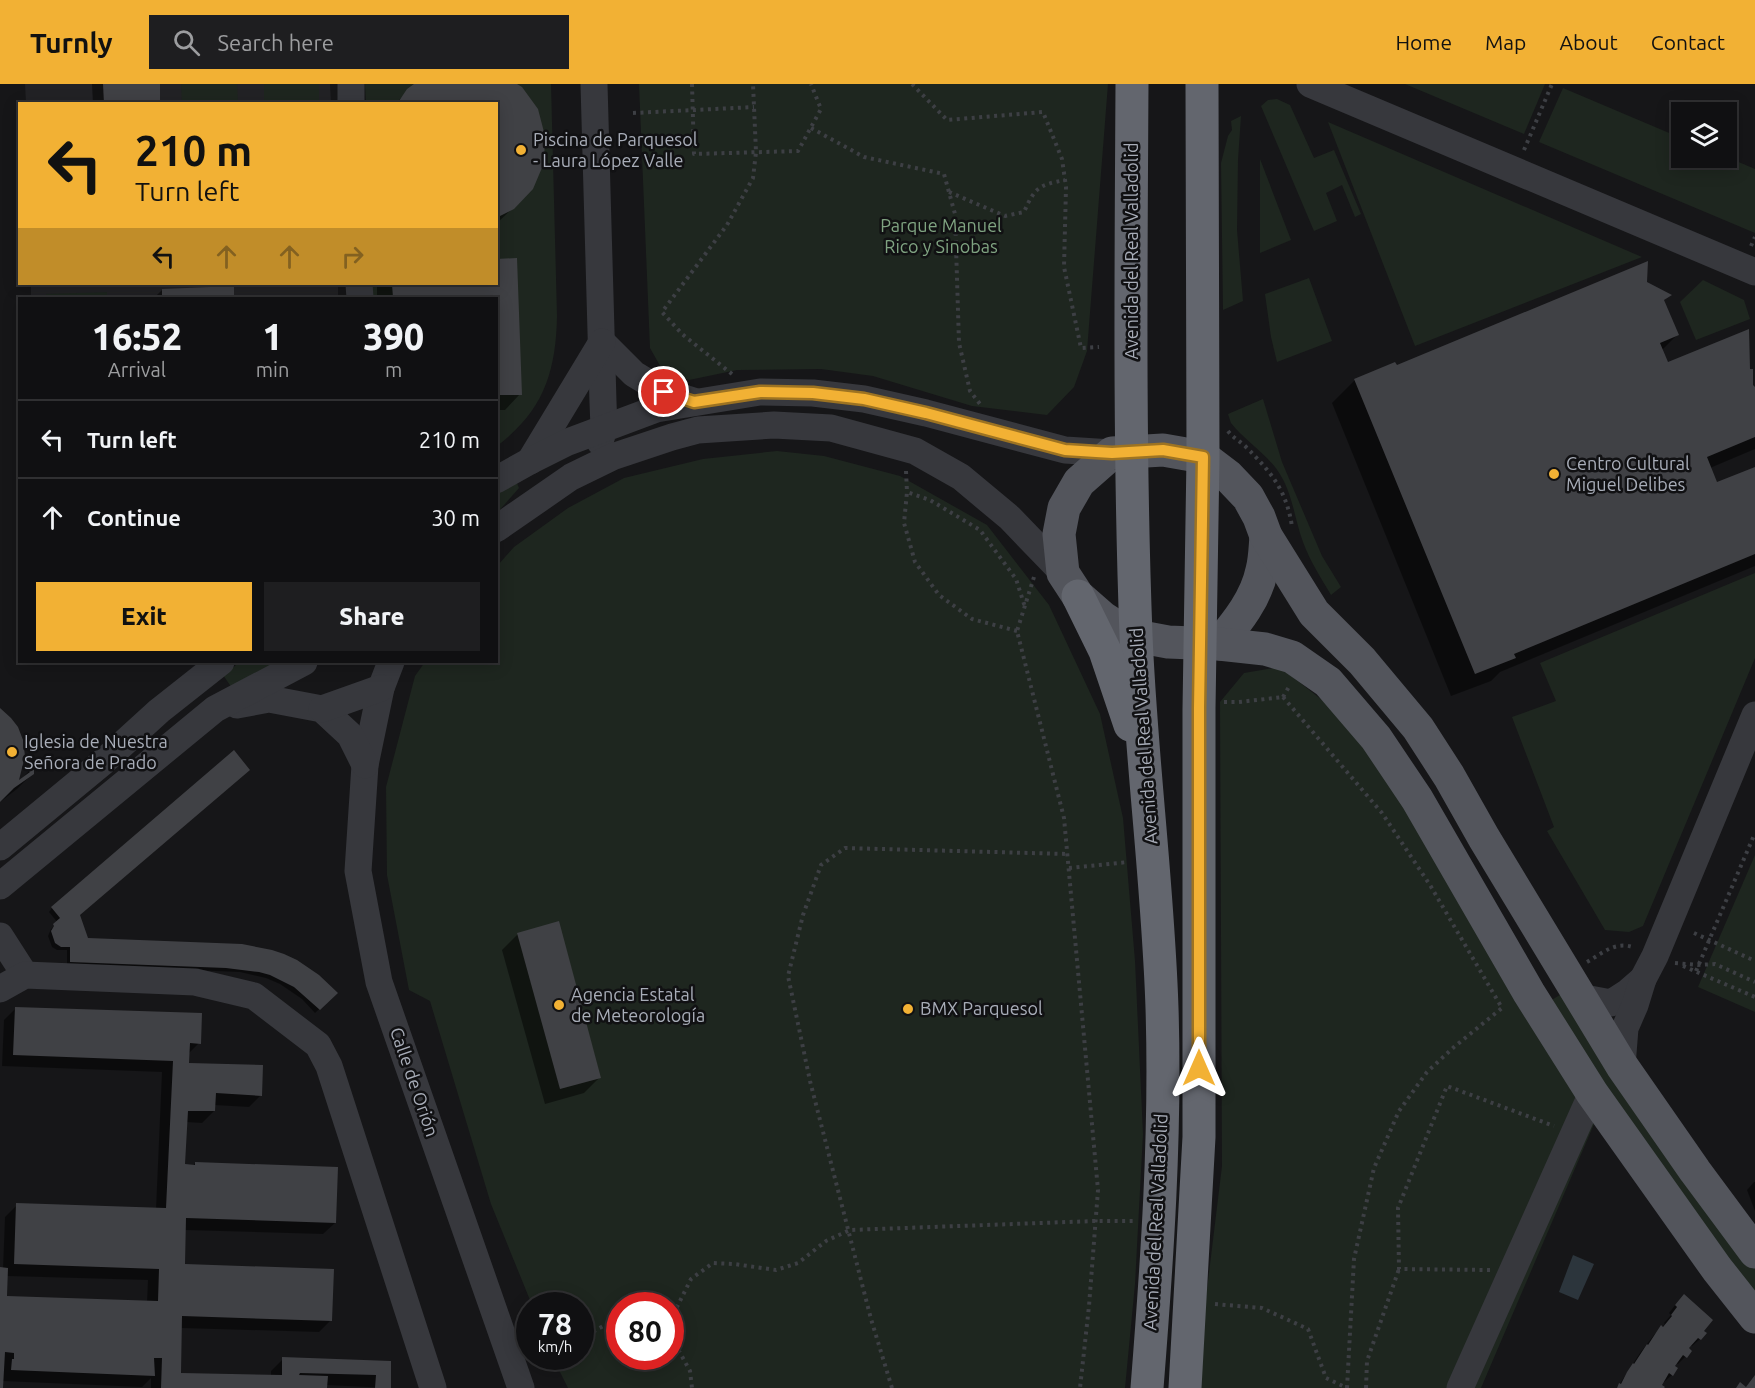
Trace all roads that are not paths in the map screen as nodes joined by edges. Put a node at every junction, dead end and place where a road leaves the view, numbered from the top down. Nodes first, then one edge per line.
1 (351, 84) edge
2 (594, 84) edge
3 (1132, 84) edge
4 (1202, 84) edge
5 (1311, 84) edge
6 (351, 102) edge
7 (1755, 272) edge
8 (602, 342) junction
9 (694, 402) junction
10 (604, 428) junction
11 (648, 445) junction
12 (1122, 452) junction
13 (1203, 457) junction
14 (530, 461) junction
15 (498, 479) edge
16 (498, 527) edge
17 (498, 527) edge
18 (1280, 534) junction
19 (1059, 581) junction
20 (1136, 636) junction
21 (1209, 644) junction
22 (220, 663) edge
23 (302, 663) edge
24 (392, 663) edge
25 (381, 687) junction
26 (215, 709) junction
27 (322, 709) junction
28 (1755, 715) edge
29 (365, 765) junction
30 (1147, 776) junction
31 (0, 847) edge
32 (21, 868) junction
33 (0, 886) edge
34 (0, 903) edge
35 (0, 936) edge
36 (25, 975) junction
37 (1643, 979) junction
38 (0, 989) edge
39 (1579, 997) junction
40 (1622, 1066) junction
41 (1592, 1093) junction
42 (1755, 1252) edge
43 (1755, 1317) edge
44 (433, 1388) edge
45 (521, 1388) edge
46 (1147, 1388) edge
47 (1185, 1388) edge
48 (1460, 1388) edge

1 - 6 street
2 - 8 street
3 - 12 highway, Avenida del Real Valladolid
4 - 13 highway, Avenida del Real Valladolid
5 - 7 street
8 - 9 street
8 - 10 street
8 - 14 street
9 - 10 street
9 - 12 street
10 - 11 street
10 - 14 street
10 - 16 street
11 - 17 street
11 - 19 street
12 - 13 main road
12 - 19 main road
12 - 20 highway, Avenida del Real Valladolid
13 - 18 main road
13 - 21 highway, Avenida del Real Valladolid
14 - 15 street
18 - 21 main road
18 - 39 main road
19 - 20 main road
19 - 30 highway
20 - 21 main road
20 - 30 highway, Avenida del Real Valladolid
21 - 41 main road
21 - 47 highway, Avenida del Real Valladolid
22 - 31 street
23 - 26 street
24 - 25 street, Calle de Orión
25 - 27 street
25 - 29 street, Calle de Orión
26 - 27 street
26 - 32 street
27 - 29 street
28 - 37 street
29 - 45 street, Calle de Orión
30 - 46 highway, Avenida del Real Valladolid
32 - 33 street
32 - 34 street
35 - 36 street
36 - 38 street
36 - 44 street
37 - 39 street
37 - 40 street
39 - 40 main road
40 - 42 main road
41 - 43 main road
41 - 48 street

